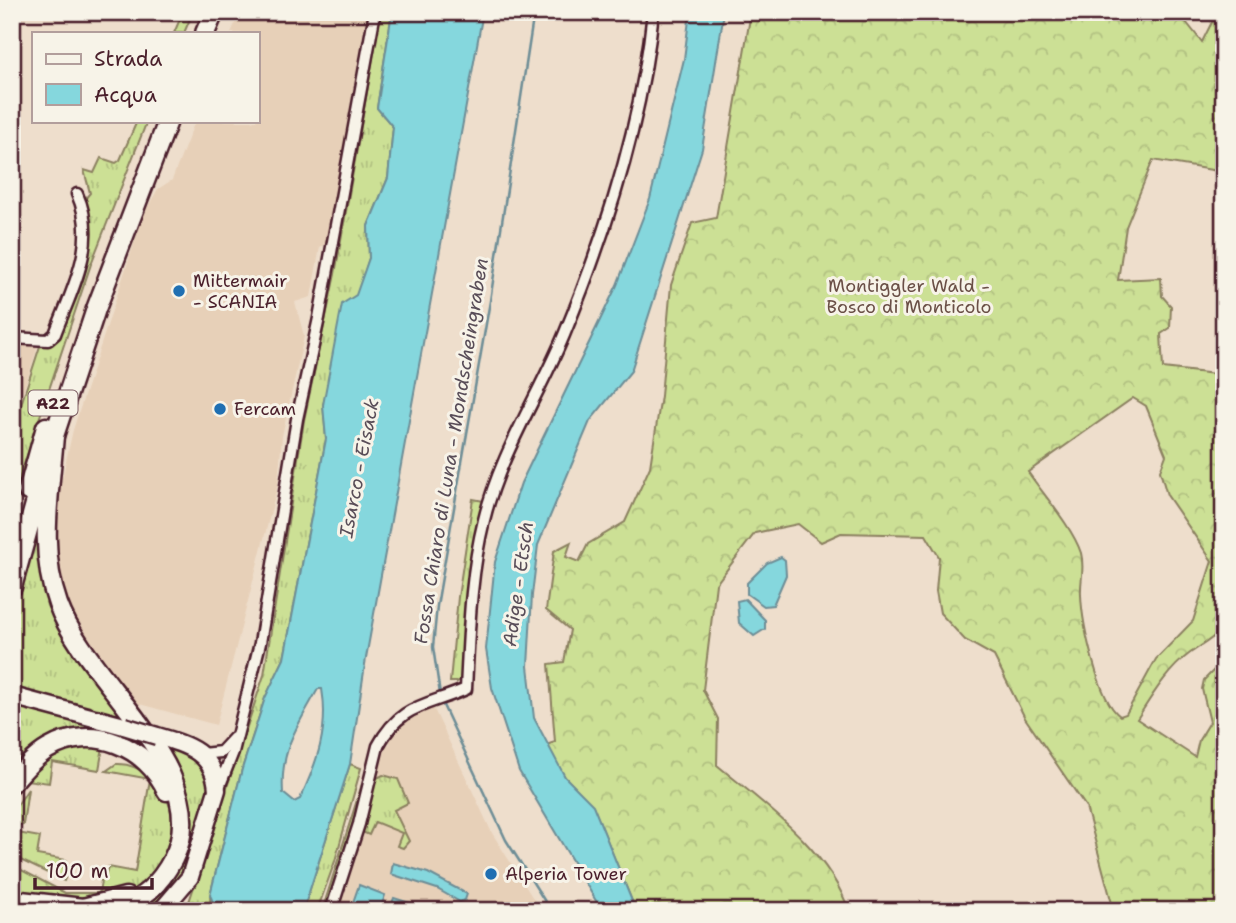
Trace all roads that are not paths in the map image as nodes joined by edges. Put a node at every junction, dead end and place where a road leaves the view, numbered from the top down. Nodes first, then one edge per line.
1 (202, 12) edge
2 (214, 12) edge
3 (375, 12) edge
4 (653, 12) edge
5 (193, 32) edge
6 (205, 32) edge
7 (156, 122) edge
8 (168, 122) edge
9 (78, 194) dead end
10 (12, 338) edge
11 (54, 435) junction
12 (12, 545) edge
13 (12, 587) edge
14 (15, 696) edge
15 (235, 738) junction
16 (202, 754) junction
17 (12, 783) edge
18 (218, 790) junction
19 (12, 900) edge
20 (12, 909) edge
21 (24, 911) edge
22 (115, 911) edge
23 (161, 911) edge
24 (331, 911) edge

1 - 5 highway
2 - 6 highway
3 - 15 street
4 - 24 street
7 - 12 highway, A22
8 - 11 highway, A22
9 - 10 street
11 - 13 highway, A22
11 - 22 highway
14 - 16 main road, bridge
15 - 16 street
15 - 18 street
16 - 18 main road
17 - 19 highway
18 - 23 main road
20 - 21 highway

